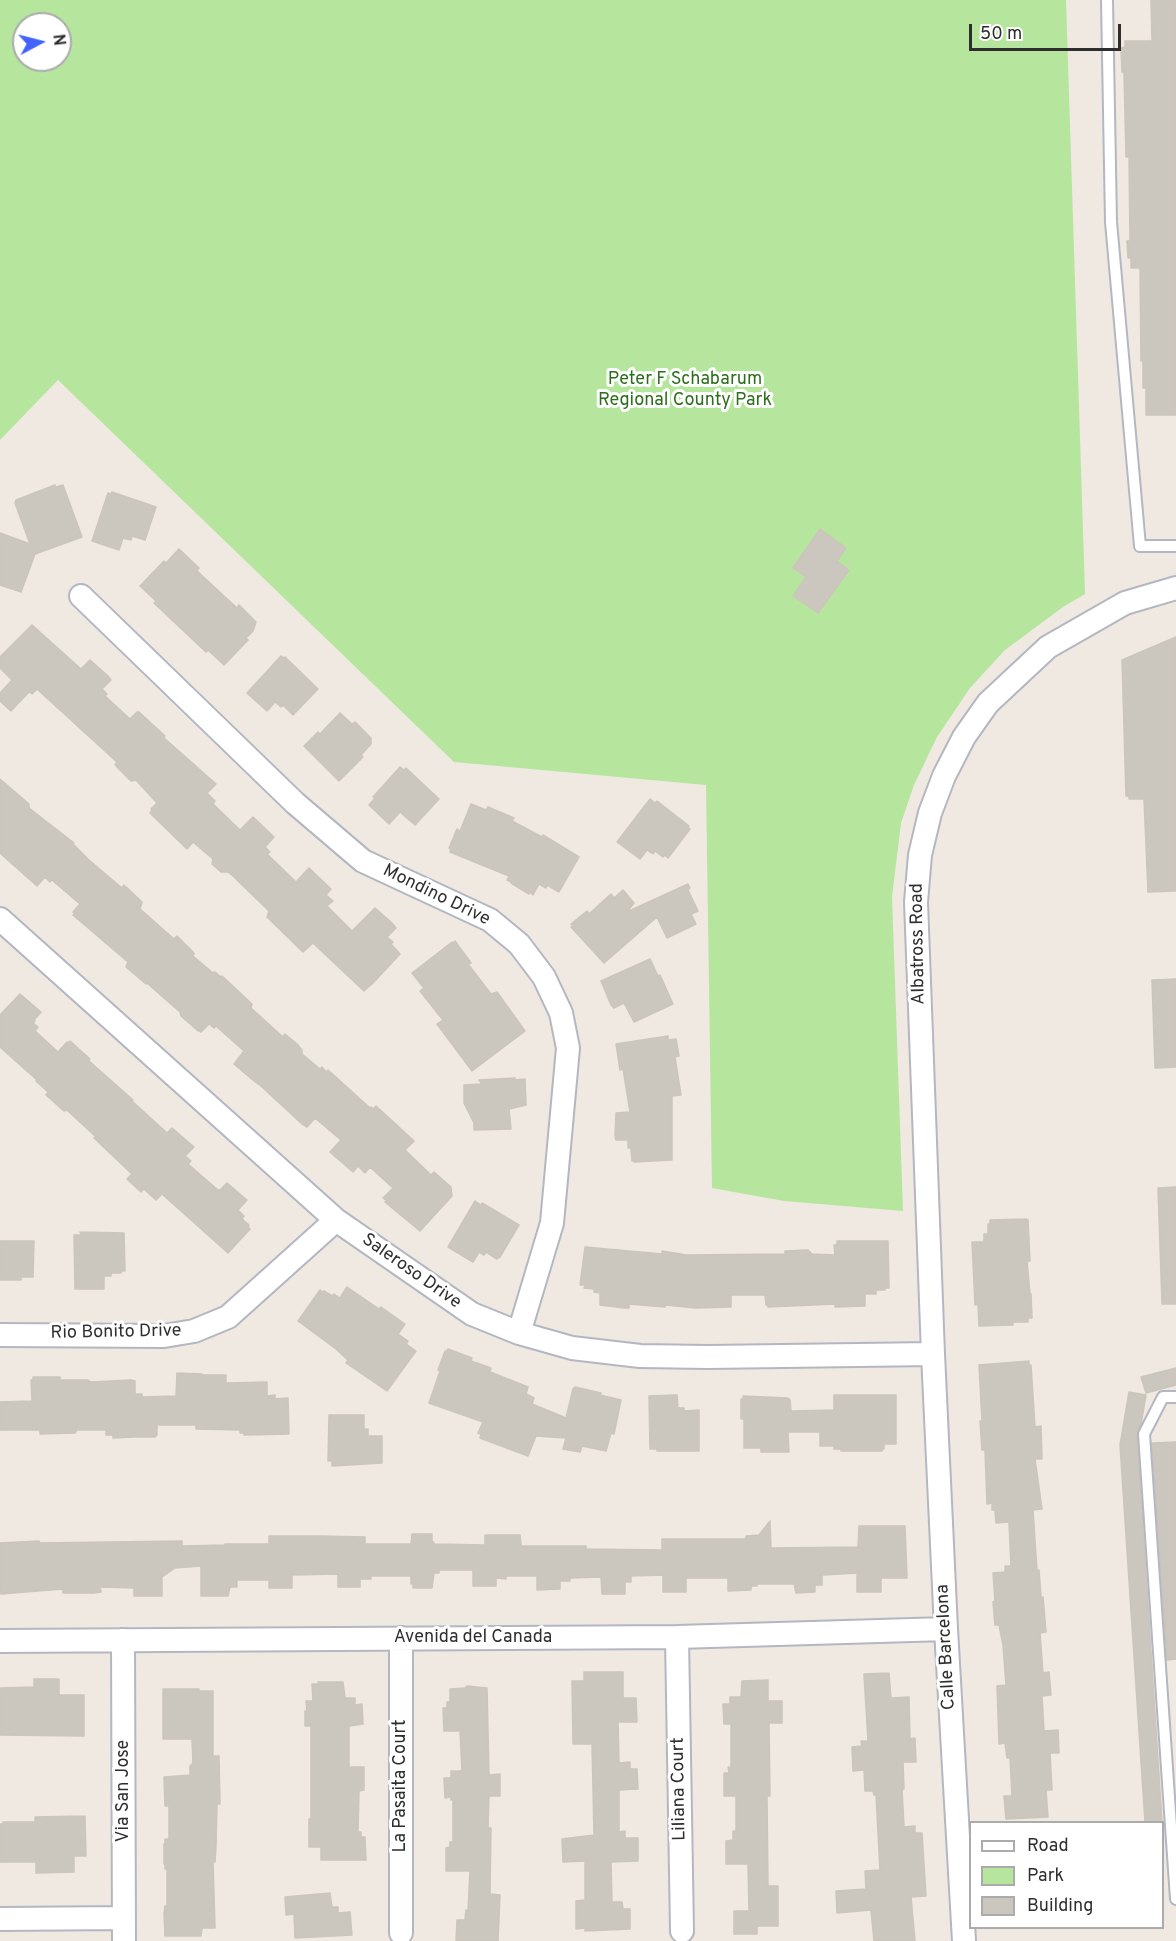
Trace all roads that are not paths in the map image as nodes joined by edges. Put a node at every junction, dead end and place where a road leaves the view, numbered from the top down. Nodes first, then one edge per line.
1 (1107, 0) edge
2 (1176, 546) edge
3 (1176, 588) edge
4 (81, 596) dead end
5 (0, 919) edge
6 (336, 1220) junction
7 (519, 1333) junction
8 (0, 1335) edge
9 (933, 1354) junction
10 (1176, 1397) edge
11 (946, 1629) junction
12 (677, 1637) junction
13 (401, 1638) junction
14 (123, 1640) junction
15 (0, 1641) edge
16 (1176, 1899) edge
17 (0, 1918) edge
18 (124, 1918) junction
19 (682, 1936) edge
20 (401, 1937) edge
21 (124, 1941) edge
22 (964, 1941) edge

1 - 2 lane
3 - 9 street, Albatross Road
4 - 7 street, Mondino Drive
5 - 6 street, Saleroso Drive
6 - 7 street, Saleroso Drive
6 - 8 street, Rio Bonito Drive
7 - 9 street, Saleroso Drive
9 - 11 street, Calle Barcelona
10 - 16 lane
11 - 12 street, Avenida del Canada
11 - 22 street, Calle Barcelona
12 - 13 street, Avenida del Canada
12 - 19 street, Liliana Court
13 - 14 street, Avenida del Canada
13 - 20 street, La Pasaita Court
14 - 15 street, Avenida del Canada
14 - 18 street, Via San Jose
17 - 18 street
18 - 21 street, Via San Jose

